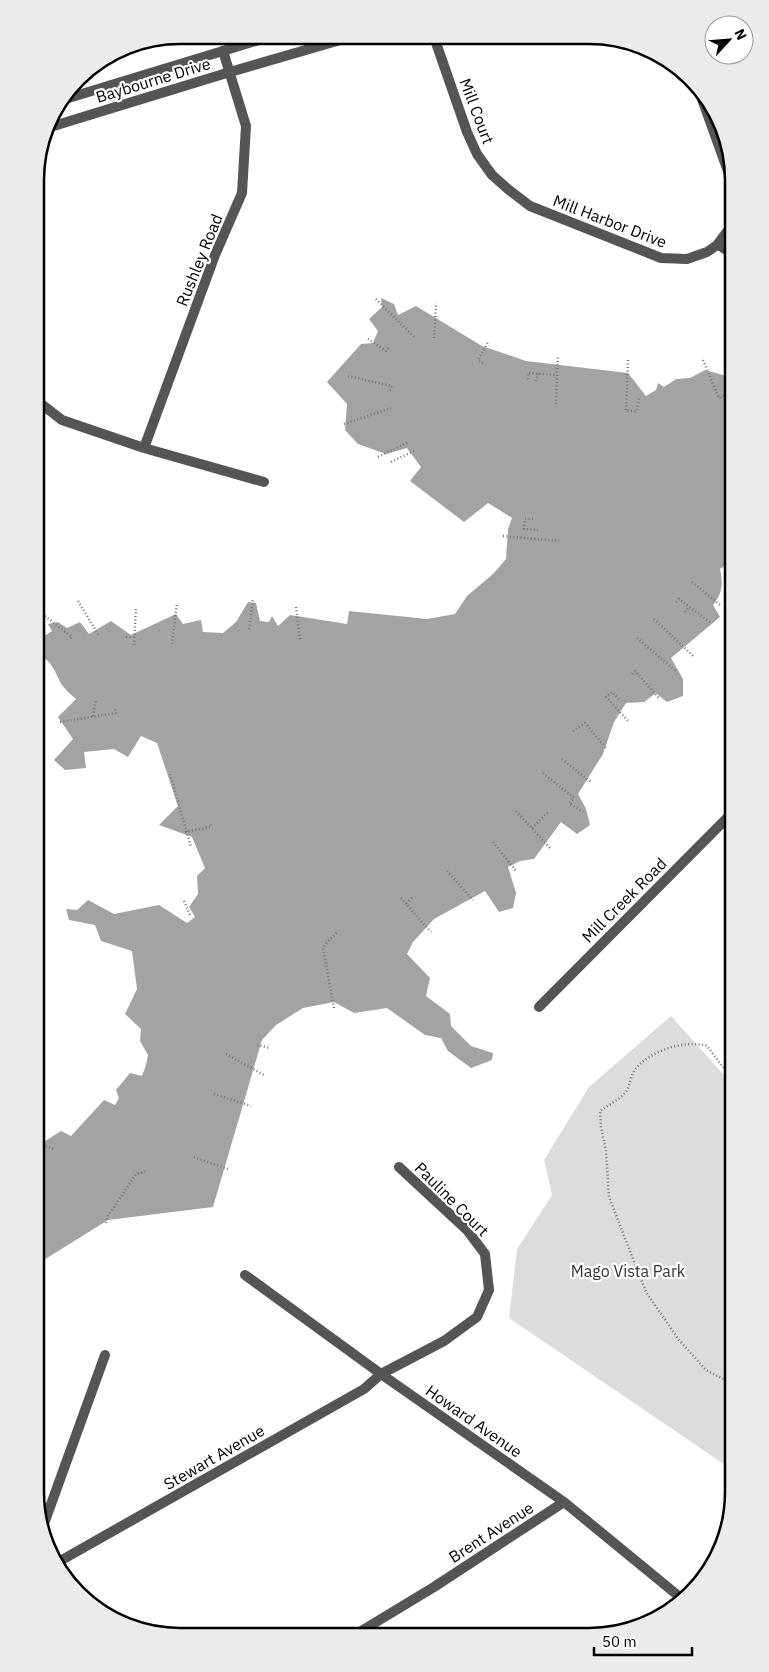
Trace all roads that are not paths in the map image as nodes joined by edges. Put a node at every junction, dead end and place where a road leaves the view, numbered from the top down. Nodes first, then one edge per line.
1 (246, 44) edge
2 (326, 44) edge
3 (436, 44) edge
4 (223, 51) junction
5 (230, 72) junction
6 (73, 97) edge
7 (706, 111) edge
8 (55, 125) edge
9 (723, 158) edge
10 (530, 206) joint
11 (725, 234) edge
12 (717, 245) junction
13 (725, 250) edge
14 (44, 406) edge
15 (144, 448) junction
16 (264, 482) dead end
17 (725, 820) edge
18 (539, 1007) dead end
19 (399, 1167) dead end
20 (245, 1275) dead end
21 (105, 1355) dead end
22 (381, 1374) junction
23 (564, 1502) junction
24 (46, 1517) edge
25 (62, 1560) edge
26 (678, 1595) edge
27 (366, 1628) edge

1 - 4 street, Baybourne Drive
2 - 5 street, Baybourne Drive
3 - 10 street, Mill Court
4 - 5 street, Rushley Road
4 - 6 street, Baybourne Drive
5 - 8 street, Baybourne Drive
5 - 15 street, Rushley Road
7 - 9 street
10 - 12 street, Mill Harbor Drive
11 - 12 street, Mill Harbor Drive
12 - 13 lane
14 - 15 street
15 - 16 street
17 - 18 street, Mill Creek Road
19 - 22 street, Pauline Court
20 - 22 street, Howard Avenue
21 - 24 street
22 - 23 street, Howard Avenue
22 - 25 street, Stewart Avenue
23 - 26 street, Howard Avenue
23 - 27 street, Brent Avenue

